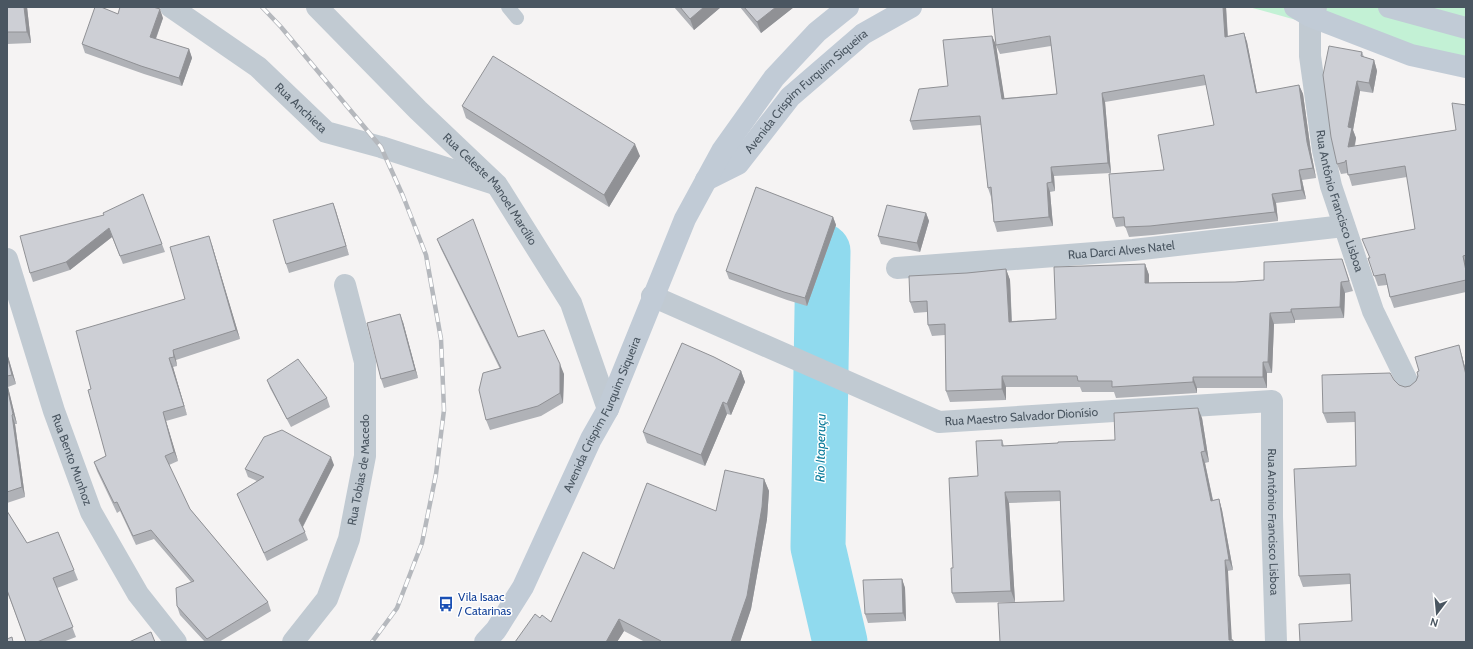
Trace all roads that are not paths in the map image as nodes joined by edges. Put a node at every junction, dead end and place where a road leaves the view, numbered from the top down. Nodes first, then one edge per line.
1 (171, 7) edge
2 (317, 7) edge
3 (508, 7) edge
4 (848, 7) edge
5 (911, 7) edge
6 (1389, 7) edge
7 (1307, 10) edge
8 (518, 18) dead end
9 (1466, 28) edge
10 (1466, 67) edge
11 (706, 180) junction
12 (497, 184) junction
13 (1344, 226) junction
14 (7, 259) edge
15 (897, 268) dead end
16 (345, 285) dead end
17 (652, 296) junction
18 (1409, 386) edge
19 (1272, 401) joint
20 (608, 409) junction
21 (490, 636) edge
22 (176, 642) edge
23 (294, 642) edge
24 (472, 642) edge
25 (1276, 642) edge

1 - 12 street, Rua Anchieta
2 - 12 street, Rua Celeste Manoel Marcílio
3 - 8 lane
4 - 11 main road, Avenida Crispim Furquim Siqueira
5 - 11 main road, Avenida Crispim Furquim Siqueira
6 - 9 main road
7 - 10 main road
7 - 13 street, Rua Antônio Francisco Lisboa
11 - 17 main road, Avenida Crispim Furquim Siqueira
12 - 20 street, Rua Celeste Manoel Marcílio
13 - 15 street, Rua Darci Alves Natel
13 - 18 street, Rua Antônio Francisco Lisboa
14 - 22 street, Rua Bento Munhoz
16 - 23 street, Rua Tobias de Macedo
17 - 19 street, Rua Maestro Salvador Dionísio
17 - 20 main road, Avenida Crispim Furquim Siqueira
19 - 25 street, Rua Antônio Francisco Lisboa
20 - 21 main road, Avenida Crispim Furquim Siqueira
21 - 24 street

